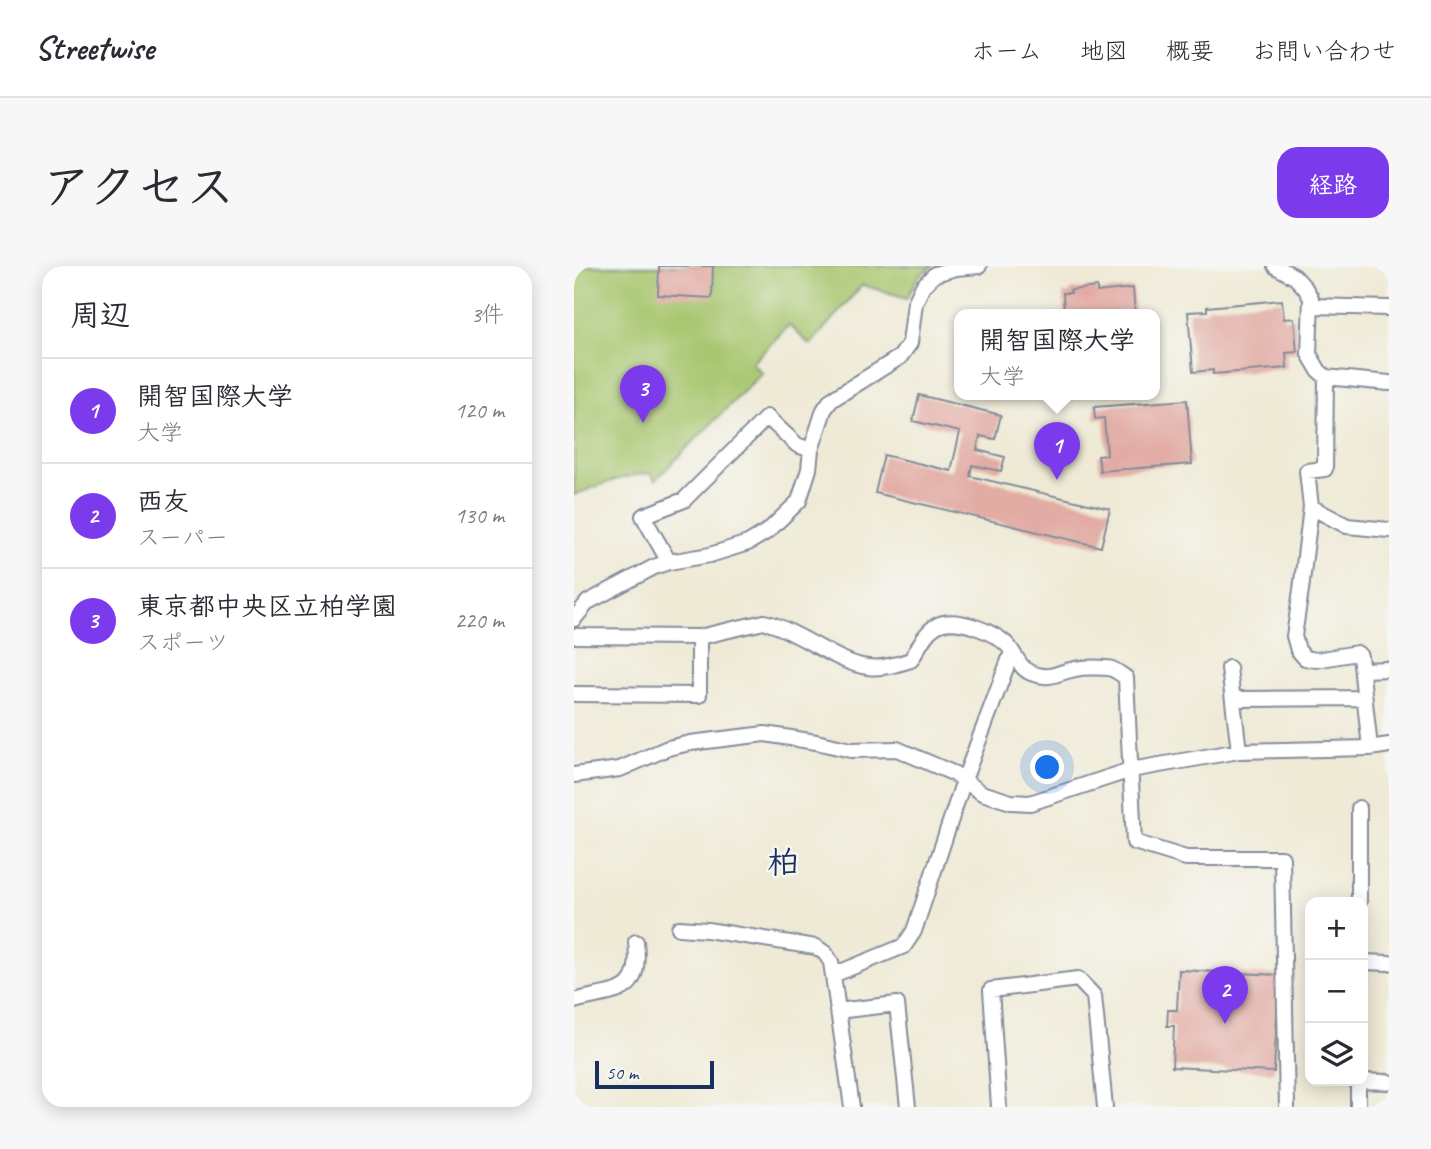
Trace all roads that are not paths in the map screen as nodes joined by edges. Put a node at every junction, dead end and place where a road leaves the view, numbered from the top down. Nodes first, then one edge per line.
1 (979, 266) edge
2 (1275, 266) edge
3 (931, 270) edge
4 (1311, 306) junction
5 (1389, 308) edge
6 (1326, 377) junction
7 (1389, 383) edge
8 (811, 450) junction
9 (1311, 507) junction
10 (1389, 530) edge
11 (669, 562) junction
12 (574, 619) edge
13 (574, 636) edge
14 (699, 637) junction
15 (1012, 652) junction
16 (1229, 668) dead end
17 (1389, 669) edge
18 (1362, 670) junction
19 (574, 694) edge
20 (1365, 698) junction
21 (1233, 699) junction
22 (1389, 745) edge
23 (1370, 748) junction
24 (1239, 751) junction
25 (1131, 770) junction
26 (574, 775) edge
27 (964, 780) junction
28 (1359, 808) dead end
29 (1359, 897) edge
30 (678, 928) dead end
31 (636, 942) dead end
32 (1368, 962) edge
33 (1389, 963) edge
34 (833, 975) junction
35 (574, 1000) edge
36 (837, 1011) junction
37 (1368, 1081) edge
38 (1389, 1082) edge
39 (1358, 1086) edge
40 (852, 1107) edge
41 (908, 1107) edge
42 (999, 1107) edge
43 (1105, 1107) edge
44 (1287, 1107) edge
45 (1358, 1107) edge

1 - 3 street
2 - 4 street
3 - 8 street
4 - 5 street
4 - 6 street
6 - 7 street
6 - 9 street
8 - 11 street
8 - 11 street
9 - 10 street
9 - 18 street
11 - 12 street
13 - 14 street
14 - 15 street
14 - 19 street
15 - 25 street
15 - 27 street
16 - 21 street
17 - 18 street
18 - 20 street
20 - 21 street
20 - 23 street
21 - 24 street
22 - 23 street
23 - 24 street
24 - 25 street
25 - 27 street
25 - 44 street
26 - 27 street
27 - 34 street
28 - 29 street
30 - 34 street
31 - 35 street
32 - 33 street
34 - 36 street
36 - 40 street
36 - 41 street
37 - 38 street
39 - 45 street
42 - 43 street

